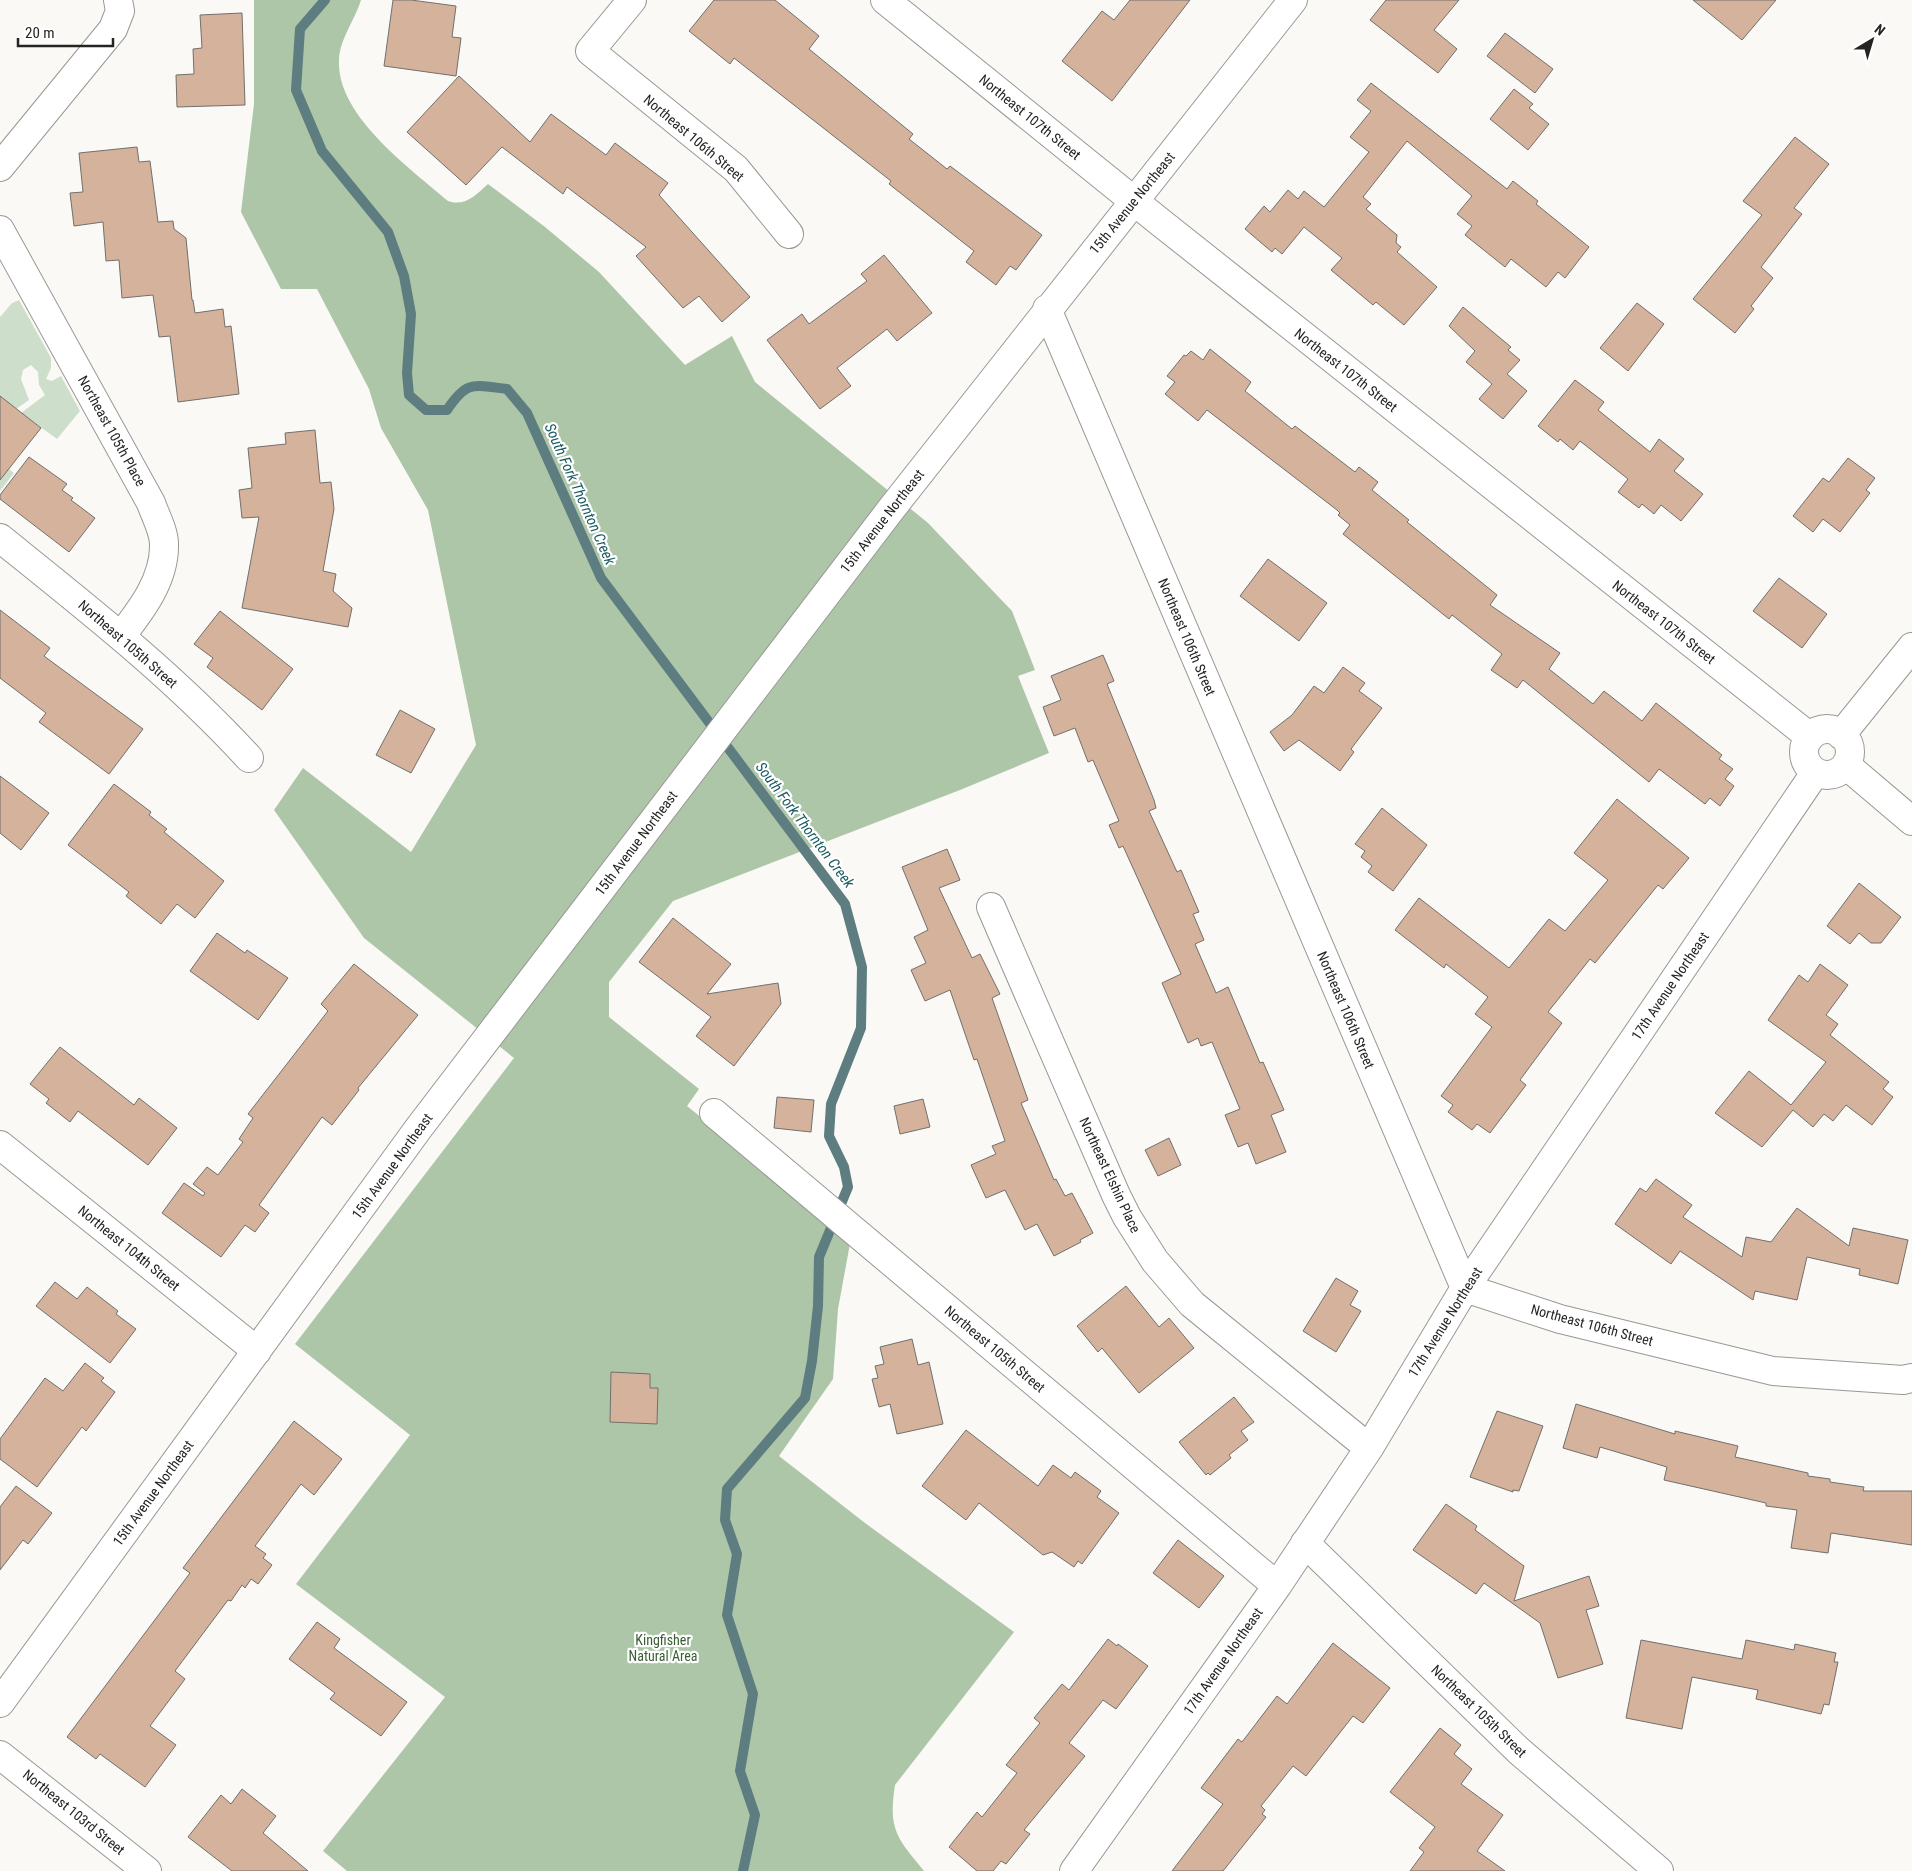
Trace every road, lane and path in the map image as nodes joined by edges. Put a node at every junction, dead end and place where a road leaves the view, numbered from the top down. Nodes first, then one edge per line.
1 (632, 0) edge
2 (885, 0) edge
3 (1293, 0) edge
4 (119, 5) edge
5 (0, 167) edge
6 (1134, 201) junction
7 (0, 230) edge
8 (789, 234) dead end
9 (1047, 309) junction
10 (0, 538) edge
11 (121, 636) junction
12 (1912, 647) edge
13 (1842, 735) junction
14 (1810, 737) junction
15 (249, 758) dead end
16 (1846, 765) junction
17 (1815, 773) junction
18 (1912, 821) edge
19 (991, 907) dead end
20 (714, 1113) dead end
21 (0, 1145) edge
22 (1465, 1288) junction
23 (258, 1350) junction
24 (1912, 1378) edge
25 (1369, 1448) junction
26 (1305, 1543) junction
27 (1276, 1586) junction
28 (0, 1703) edge
29 (0, 1755) edge
30 (147, 1871) edge
31 (1074, 1871) edge
32 (1659, 1871) edge

1 - 8 street, Northeast 106th Street
2 - 6 street, Northeast 107th Street
3 - 6 street, 15th Avenue Northeast
4 - 5 street
6 - 9 street, 15th Avenue Northeast
6 - 14 street, Northeast 107th Street
7 - 11 street, Northeast 105th Place
9 - 22 street, Northeast 106th Street
9 - 23 street, 15th Avenue Northeast
10 - 11 street, Northeast 105th Street
11 - 15 street, Northeast 105th Street
12 - 13 street
13 - 14 street
13 - 16 street
14 - 17 street
16 - 17 street
16 - 18 street
17 - 22 street, 17th Avenue Northeast
19 - 25 street, Northeast Elshin Place
20 - 27 street, Northeast 105th Street
21 - 23 street, Northeast 104th Street
22 - 24 street, Northeast 106th Street
22 - 25 street, 17th Avenue Northeast
23 - 28 street, 15th Avenue Northeast
25 - 26 street, 17th Avenue Northeast
26 - 27 street, 17th Avenue Northeast
26 - 32 street, Northeast 105th Street
27 - 31 street, 17th Avenue Northeast
29 - 30 street, Northeast 103rd Street

